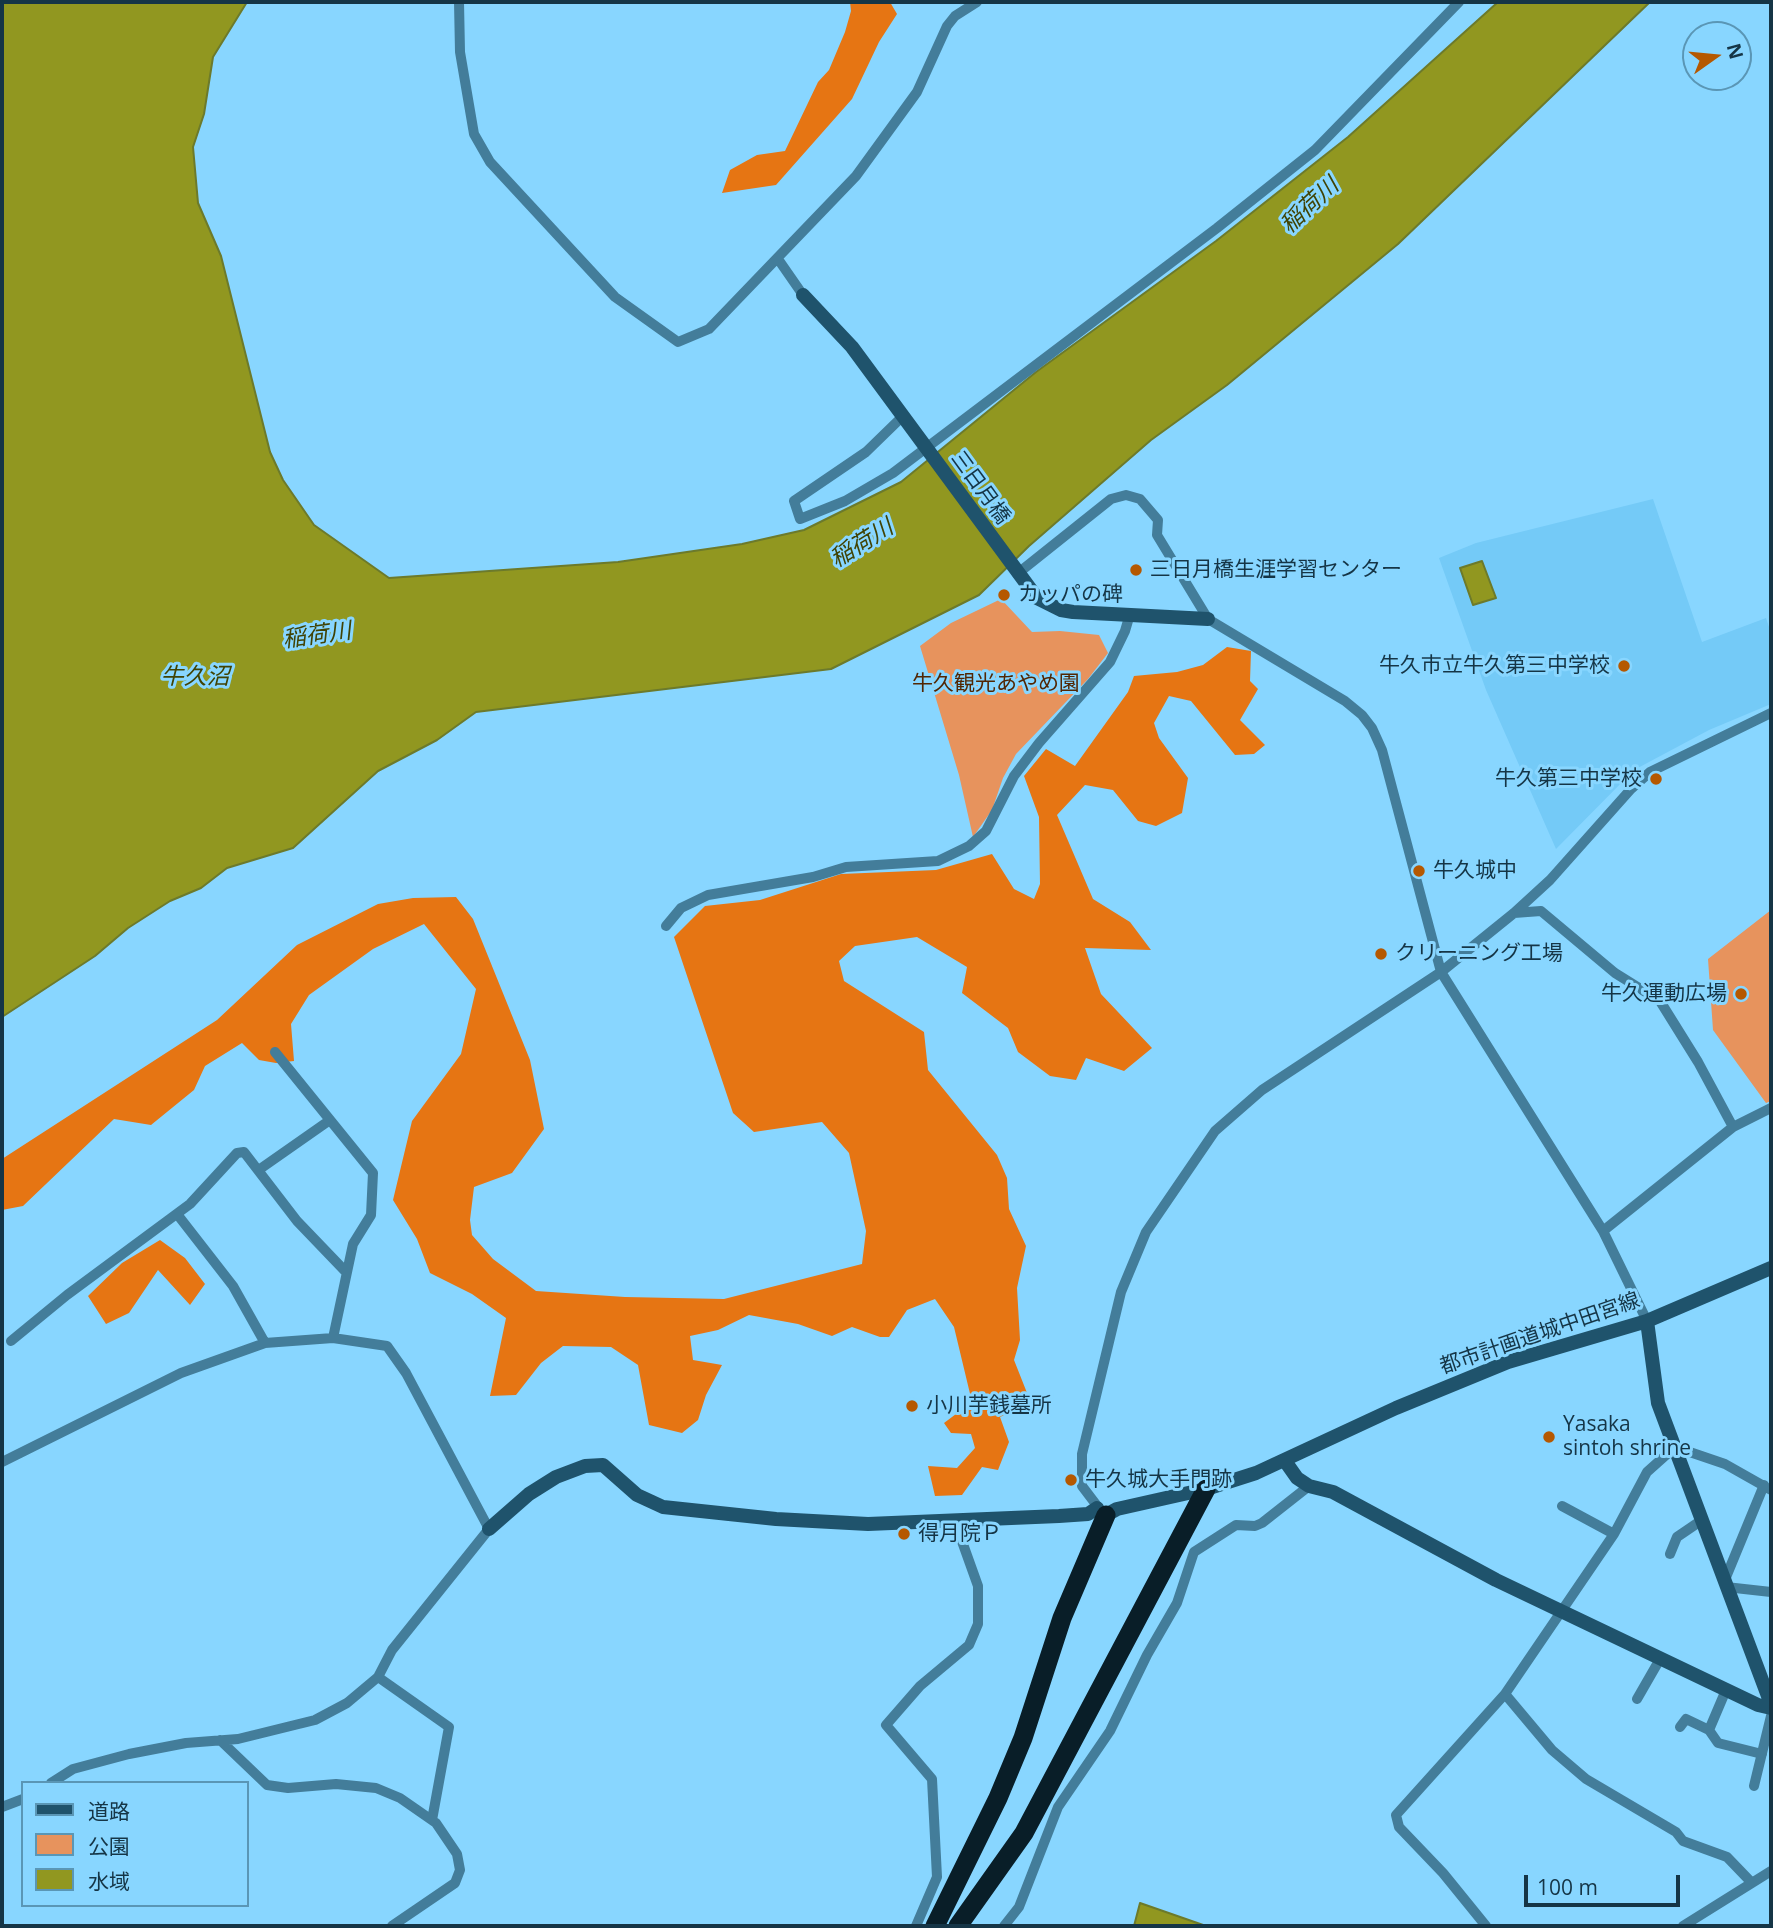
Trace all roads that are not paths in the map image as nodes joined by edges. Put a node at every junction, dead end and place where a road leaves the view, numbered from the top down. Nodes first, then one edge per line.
1 (459, 2) edge
2 (977, 2) edge
3 (1459, 2) edge
4 (778, 259) junction
5 (803, 295) joint
6 (903, 416) junction
7 (1016, 573) junction
8 (1129, 614) junction
9 (1208, 619) junction
10 (1771, 713) edge
11 (1514, 914) junction
12 (666, 926) dead end
13 (1441, 972) junction
14 (275, 1052) dead end
15 (1771, 1108) edge
16 (330, 1120) junction
17 (1733, 1126) junction
18 (260, 1170) junction
19 (177, 1214) junction
20 (1603, 1231) junction
21 (1771, 1268) edge
22 (345, 1271) junction
23 (1647, 1321) junction
24 (333, 1338) junction
25 (11, 1341) dead end
26 (265, 1343) junction
27 (1675, 1447) junction
28 (1285, 1461) junction
29 (2, 1462) edge
30 (1309, 1486) junction
31 (1767, 1488) edge
32 (1206, 1489) junction
33 (1562, 1506) dead end
34 (1102, 1512) junction
35 (954, 1519) junction
36 (1702, 1520) junction
37 (489, 1529) junction
38 (1614, 1534) junction
39 (1670, 1555) dead end
40 (1725, 1584) junction
41 (1771, 1592) edge
42 (1560, 1611) junction
43 (1660, 1658) junction
44 (378, 1677) junction
45 (1726, 1690) junction
46 (1506, 1694) junction
47 (1637, 1699) dead end
48 (1771, 1706) edge
49 (1771, 1716) edge
50 (1681, 1727) dead end
51 (1709, 1730) junction
52 (220, 1741) junction
53 (1762, 1754) junction
54 (54, 1781) edge
55 (1754, 1786) dead end
56 (21, 1800) edge
57 (2, 1807) edge
58 (432, 1820) junction
59 (1771, 1871) edge
60 (1752, 1883) junction
61 (391, 1926) edge
62 (916, 1926) edge
63 (935, 1926) edge
64 (958, 1926) edge
65 (1004, 1926) edge
66 (1486, 1926) edge
67 (1682, 1926) edge

1 - 4 street
2 - 4 street
3 - 6 street
4 - 5 street
5 - 6 street, 三日月橋
6 - 7 street, 三日月橋
7 - 8 street, 三日月橋
7 - 9 street
8 - 9 street, 三日月橋
8 - 12 street
9 - 13 street
10 - 11 street
11 - 13 street
11 - 17 street
13 - 20 street
13 - 34 street
14 - 16 street
15 - 17 street
16 - 18 street
16 - 22 street
17 - 20 street
18 - 19 street
18 - 22 street
19 - 25 street
19 - 26 street
20 - 23 street
21 - 23 street, 都市計画道城中田宮線
22 - 24 street
23 - 27 street
23 - 28 street, 都市計画道城中田宮線
24 - 26 street
24 - 37 street
26 - 29 street
27 - 31 street
27 - 36 street
27 - 38 street
28 - 30 street
28 - 32 street, 都市計画道城中田宮線
30 - 42 street
30 - 65 street
31 - 40 street
32 - 34 street, 都市計画道城中田宮線
32 - 64 highway
33 - 38 street
34 - 35 street, 都市計画道城中田宮線
34 - 63 highway
35 - 37 street, 都市計画道城中田宮線
35 - 62 street
36 - 39 street
36 - 40 street
37 - 44 street
38 - 42 street
40 - 41 street
40 - 48 street
42 - 43 street
42 - 46 street
43 - 45 street
43 - 47 street
44 - 52 street
44 - 58 street
45 - 48 street
45 - 51 street
46 - 60 street
46 - 66 street
49 - 53 street
50 - 51 street
51 - 53 street
52 - 54 street
52 - 58 street
53 - 55 street
56 - 57 street
58 - 61 street
59 - 60 street
60 - 67 street

